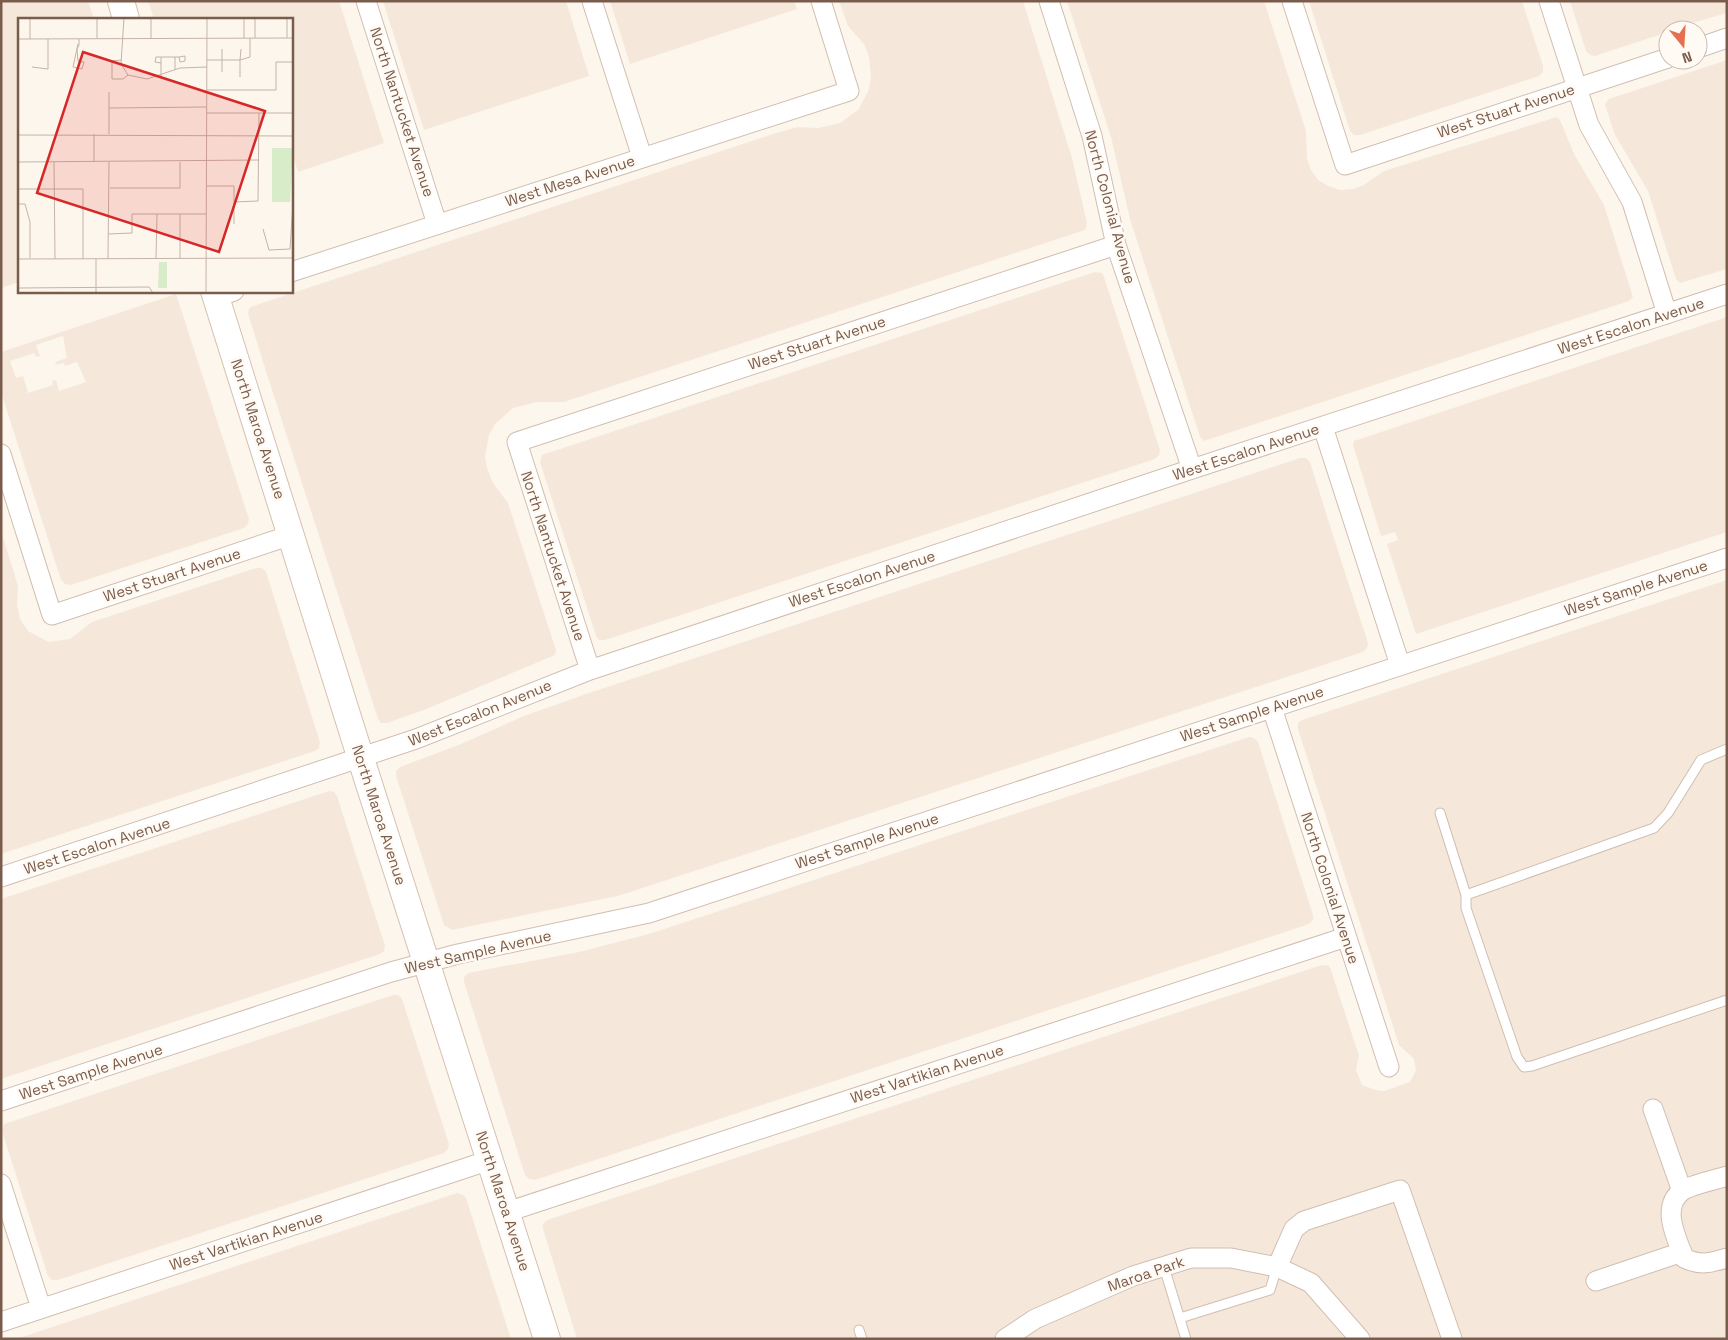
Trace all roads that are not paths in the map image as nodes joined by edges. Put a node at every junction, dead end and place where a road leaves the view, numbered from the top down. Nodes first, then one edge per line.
1 (121, 1) edge
2 (366, 1) edge
3 (592, 1) edge
4 (821, 1) edge
5 (1049, 1) edge
6 (1292, 1) edge
7 (1549, 1) edge
8 (126, 18) edge
9 (1727, 38) edge
10 (1708, 45) edge
11 (1658, 61) edge
12 (1577, 88) junction
13 (642, 157) junction
14 (437, 224) junction
15 (1116, 245) junction
16 (292, 272) edge
17 (222, 293) edge
18 (1727, 294) edge
19 (1667, 314) junction
20 (1323, 427) junction
21 (517, 442) joint
22 (1, 454) edge
23 (1192, 469) junction
24 (5, 479) edge
25 (291, 535) junction
26 (1727, 558) edge
27 (1400, 665) junction
28 (590, 670) junction
29 (1272, 708) junction
30 (1727, 749) edge
31 (361, 759) junction
32 (1440, 813) dead end
33 (1, 877) edge
34 (1466, 895) junction
35 (1346, 937) junction
36 (427, 962) junction
37 (1727, 1000) edge
38 (1389, 1067) dead end
39 (1, 1101) edge
40 (1653, 1109) dead end
41 (490, 1160) junction
42 (1727, 1176) edge
43 (1, 1184) edge
44 (1682, 1191) junction
45 (507, 1212) junction
46 (1682, 1252) junction
47 (1727, 1258) edge
48 (1164, 1267) junction
49 (1277, 1267) junction
50 (1596, 1281) dead end
51 (41, 1308) junction
52 (1180, 1318) junction
53 (1, 1322) edge
54 (547, 1339) edge
55 (1005, 1339) edge
56 (1186, 1339) edge
57 (1360, 1339) edge
58 (1452, 1339) edge

1 - 8 main road
2 - 14 street, North Nantucket Avenue
3 - 13 street
4 - 13 street, West Mesa Avenue
5 - 15 street, North Colonial Avenue
6 - 12 street, West Stuart Avenue
7 - 12 street
9 - 10 street
11 - 12 street, West Stuart Avenue
12 - 19 street
13 - 14 street, West Mesa Avenue
14 - 16 street, West Mesa Avenue
15 - 21 street, West Stuart Avenue
15 - 23 street, North Colonial Avenue
17 - 25 main road, North Maroa Avenue
18 - 19 street, West Escalon Avenue
19 - 20 street, West Escalon Avenue
20 - 23 street, West Escalon Avenue
20 - 27 street
21 - 28 street, North Nantucket Avenue
22 - 24 street
23 - 28 street, West Escalon Avenue
24 - 25 street, West Stuart Avenue
25 - 31 main road, North Maroa Avenue
26 - 27 street, West Sample Avenue
27 - 29 street, West Sample Avenue
28 - 31 street, West Escalon Avenue
29 - 35 street, North Colonial Avenue
29 - 36 street, West Sample Avenue
30 - 34 lane
31 - 33 street, West Escalon Avenue
31 - 36 main road, North Maroa Avenue
32 - 34 lane
34 - 37 lane
35 - 38 street, North Colonial Avenue
35 - 45 street, West Vartikian Avenue
36 - 39 street, West Sample Avenue
36 - 41 main road, North Maroa Avenue
40 - 44 street
41 - 45 main road, North Maroa Avenue
41 - 51 street, West Vartikian Avenue
42 - 44 street
43 - 51 street
44 - 46 street
45 - 54 main road, North Maroa Avenue
46 - 47 street
46 - 50 street
48 - 49 street, Maroa Park
48 - 52 lane
48 - 55 street, Maroa Park
49 - 52 lane
49 - 57 street, Maroa Park
49 - 58 street
51 - 53 street, West Vartikian Avenue
52 - 56 lane

